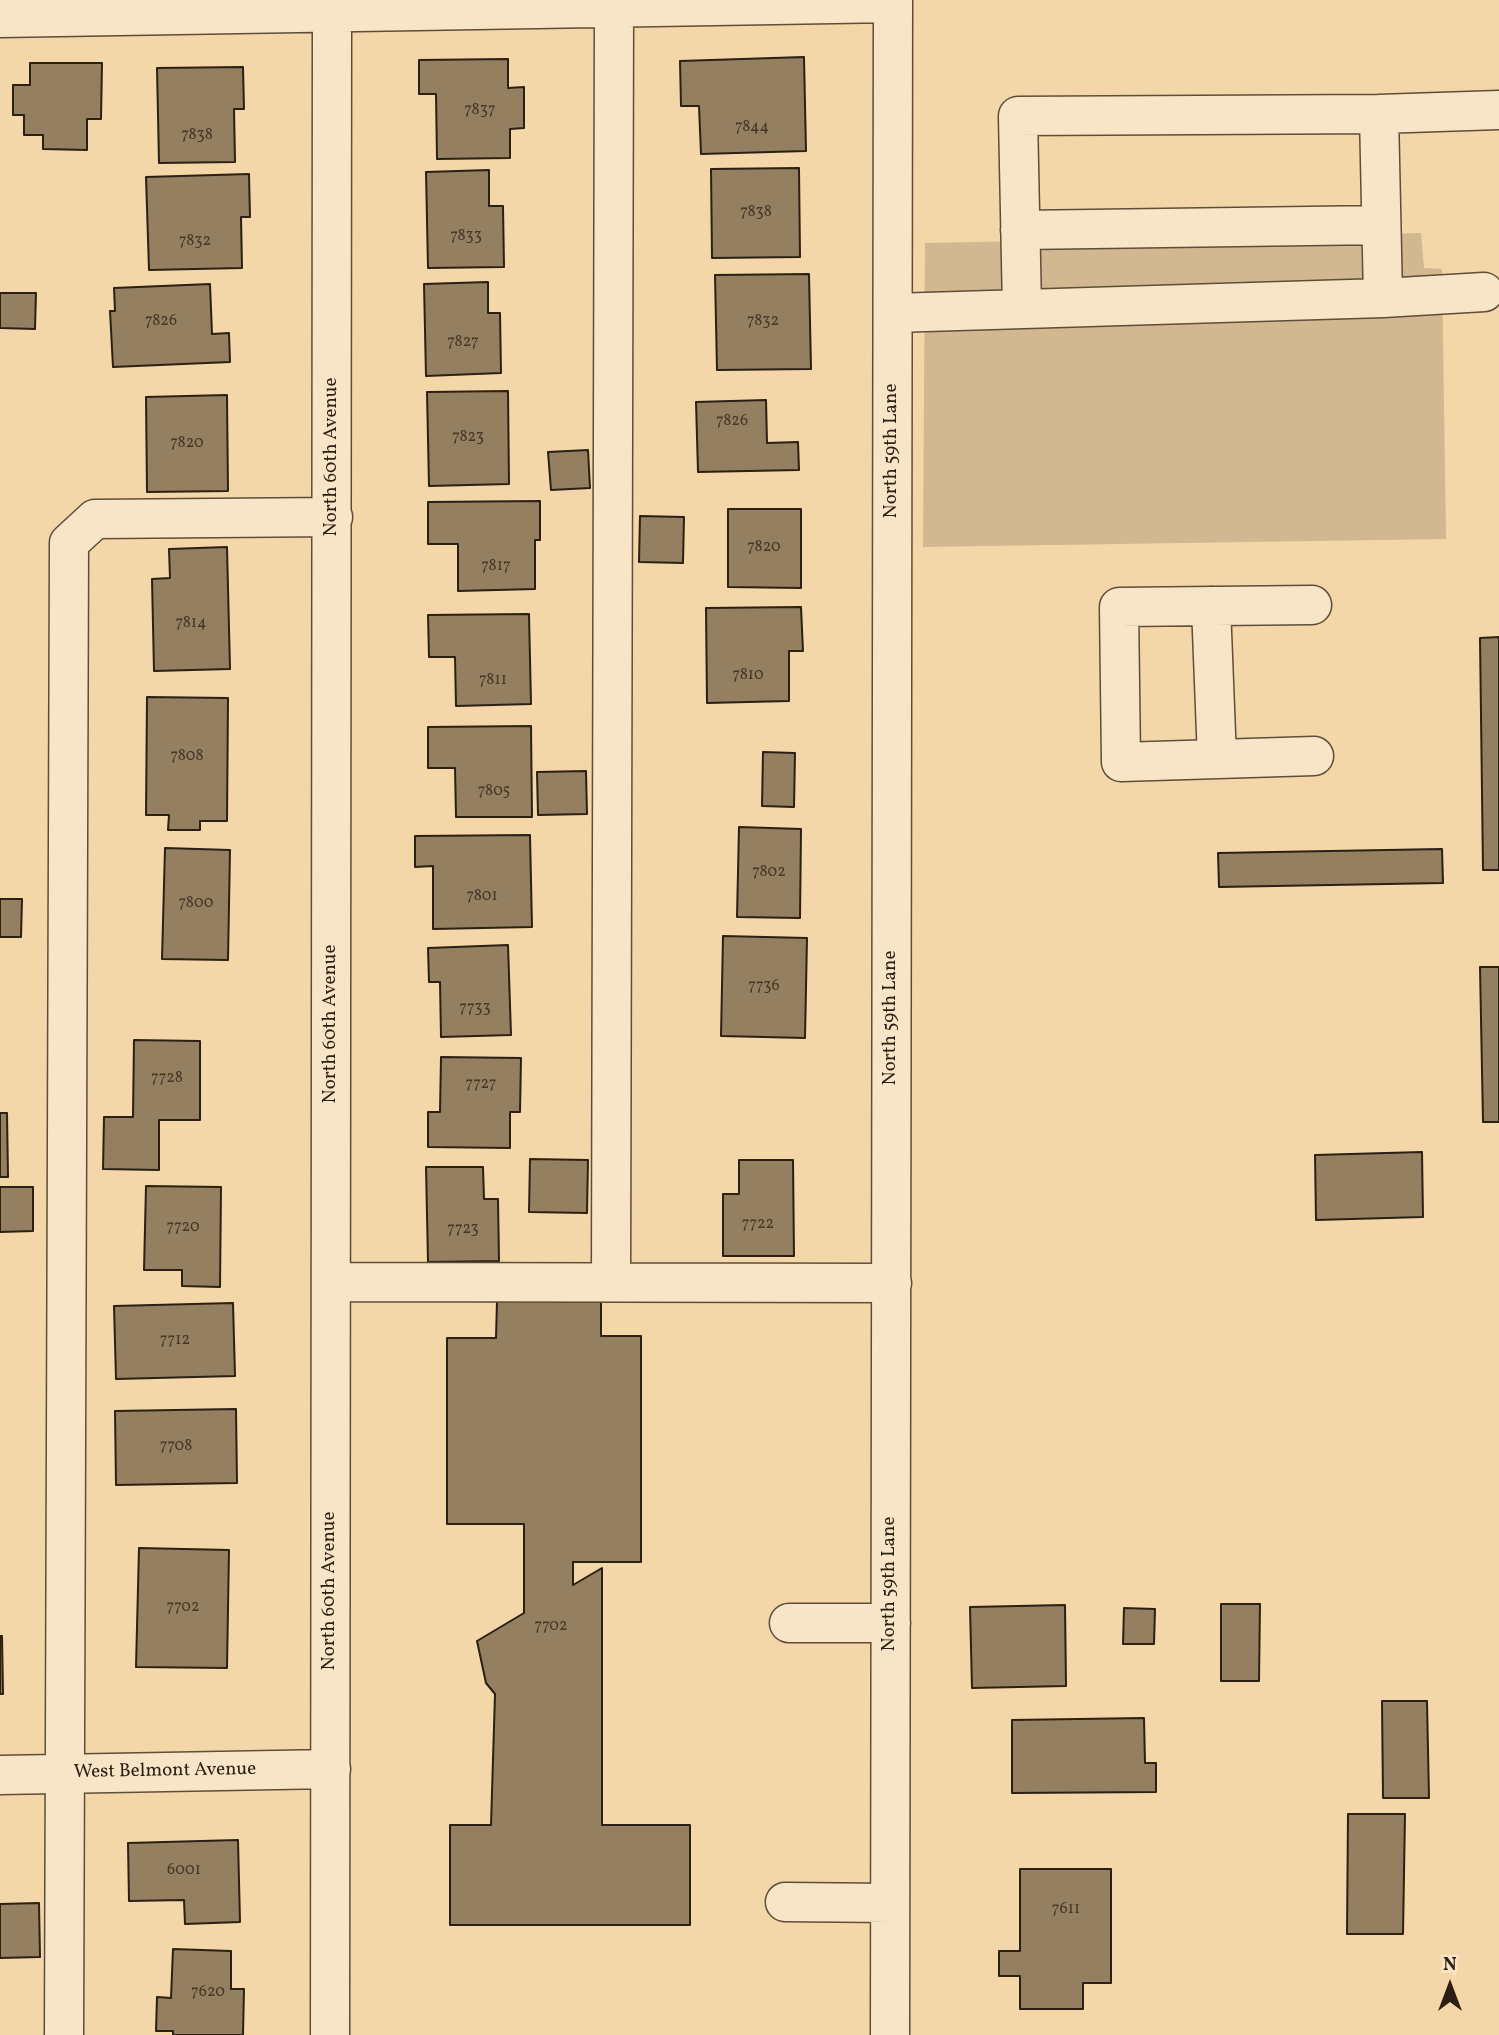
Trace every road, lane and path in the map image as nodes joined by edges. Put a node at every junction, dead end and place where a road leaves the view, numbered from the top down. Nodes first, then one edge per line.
1 (893, 1) edge
2 (614, 8) junction
3 (332, 13) junction
4 (0, 18) edge
5 (1499, 110) edge
6 (1379, 114) junction
7 (1381, 226) junction
8 (1020, 230) junction
9 (1485, 292) dead end
10 (1382, 298) junction
11 (1022, 309) junction
12 (892, 313) junction
13 (333, 517) junction
14 (1312, 605) dead end
15 (1211, 606) junction
16 (1314, 756) dead end
17 (1217, 759) junction
18 (331, 1282) junction
19 (611, 1282) junction
20 (891, 1283) junction
21 (789, 1623) dead end
22 (891, 1623) junction
23 (331, 1769) junction
24 (64, 1773) junction
25 (0, 1774) edge
26 (785, 1902) dead end
27 (891, 1903) junction
28 (64, 2035) edge
29 (330, 2035) edge
30 (891, 2035) edge

1 - 2 street
1 - 12 street, North 59th Lane
2 - 3 street
2 - 19 street
3 - 4 street
3 - 13 street, North 60th Avenue
5 - 6 street
6 - 7 street
6 - 8 street
7 - 8 street
7 - 10 street
8 - 11 street
9 - 10 street
10 - 11 street
11 - 12 street
12 - 20 street, North 59th Lane
13 - 18 street, North 60th Avenue
13 - 24 street
14 - 15 street
15 - 17 street
15 - 17 street
16 - 17 street
18 - 19 street
18 - 23 street, North 60th Avenue
19 - 20 street
20 - 22 street, North 59th Lane
21 - 22 street
22 - 27 street, North 59th Lane
23 - 24 street, West Belmont Avenue
23 - 29 street, North 60th Avenue
24 - 25 street, West Belmont Avenue
24 - 28 street
26 - 27 street
27 - 30 street, North 59th Lane

